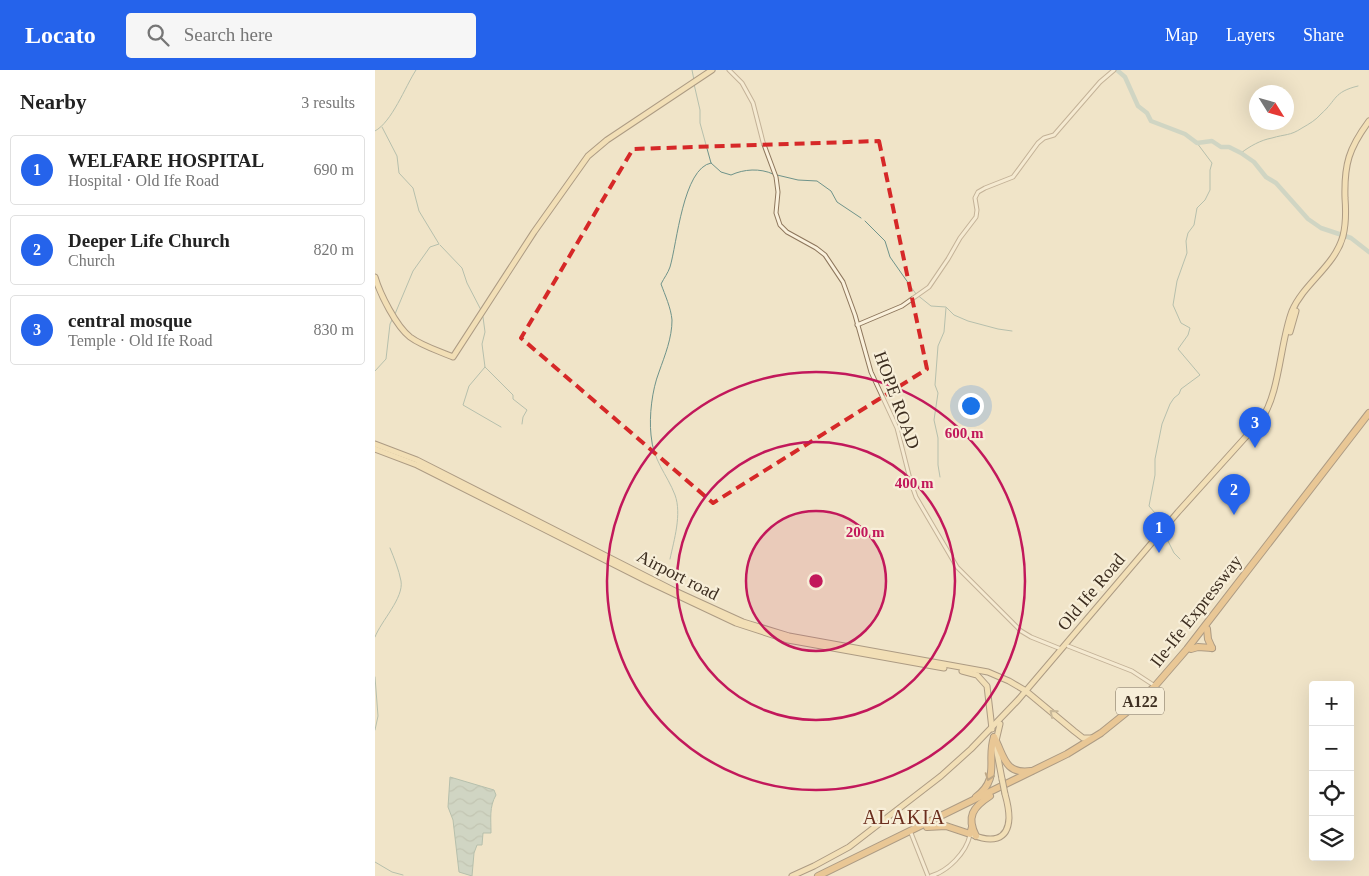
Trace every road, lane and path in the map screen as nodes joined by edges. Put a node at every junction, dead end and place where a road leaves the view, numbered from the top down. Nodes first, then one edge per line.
1 (713, 70) edge
2 (729, 70) edge
3 (1114, 70) edge
4 (1369, 124) edge
5 (375, 277) edge
6 (857, 325) junction
7 (1369, 413) edge
8 (1369, 419) edge
9 (375, 444) edge
10 (375, 449) edge
11 (479, 493) junction
12 (1148, 549) junction
13 (1207, 629) junction
14 (1068, 646) junction
15 (1191, 648) junction
16 (1061, 649) junction
17 (925, 663) junction
18 (988, 672) junction
19 (983, 680) junction
20 (1017, 685) junction
21 (1033, 685) junction
22 (1155, 686) junction
23 (1027, 692) junction
24 (1035, 698) junction
25 (991, 716) junction
26 (1001, 722) junction
27 (993, 736) junction
28 (1093, 738) junction
29 (983, 739) junction
30 (1044, 767) junction
31 (992, 796) junction
32 (961, 806) junction
33 (893, 815) junction
34 (927, 827) junction
35 (911, 833) junction
36 (974, 837) junction
37 (792, 876) edge
38 (800, 876) edge
39 (818, 876) edge
40 (826, 876) edge
41 (932, 876) edge

1 - 5 main road
2 - 6 street, HOPE ROAD
3 - 6 street
4 - 12 main road, Old Ife Road
6 - 16 street, HOPE ROAD
7 - 22 highway, Ile-Ife Expressway / A122
8 - 13 highway, Ile-Ife Expressway / A122
9 - 11 main road, Airport road
10 - 11 main road, Airport road
11 - 17 main road, Airport road
12 - 14 main road, Old Ife Road
12 - 16 main road, Old Ife Road
13 - 15 highway, Ile-Ife Expressway / A122
13 - 15 highway
14 - 21 main road, Old Ife Road
14 - 22 street
15 - 31 highway, Ile-Ife Expressway / A122
16 - 21 main road, Old Ife Road
17 - 18 main road, Airport road
17 - 19 main road, Airport road
18 - 19 main road
18 - 20 main road
19 - 25 main road
20 - 21 main road
20 - 23 main road
21 - 23 main road, Old Ife Road
21 - 24 main road
22 - 28 highway, Ile-Ife Expressway / A122
23 - 24 main road
23 - 26 main road, Old Ife Road
28 -> 24 main road
25 - 26 main road
25 - 27 main road
25 - 29 main road
26 - 27 main road
26 - 27 main road, Old Ife Road
27 - 29 main road
27 - 29 main road, Old Ife Road
27 - 30 highway
27 -> 32 highway
27 - 36 main road, bridge
28 - 30 highway, Ile-Ife Expressway / A122
29 - 33 main road, Old Ife Road
30 - 32 highway, Ile-Ife Expressway / A122
31 - 34 highway, Ile-Ife Expressway / A122
31 - 36 highway
32 - 39 highway, Ile-Ife Expressway / A122
33 - 37 main road, Old Ife Road
33 - 38 main road, Old Ife Road
34 - 35 highway, Ile-Ife Expressway / A122
34 - 36 highway
35 - 40 highway, Ile-Ife Expressway / A122
35 - 41 street
36 - 41 street

